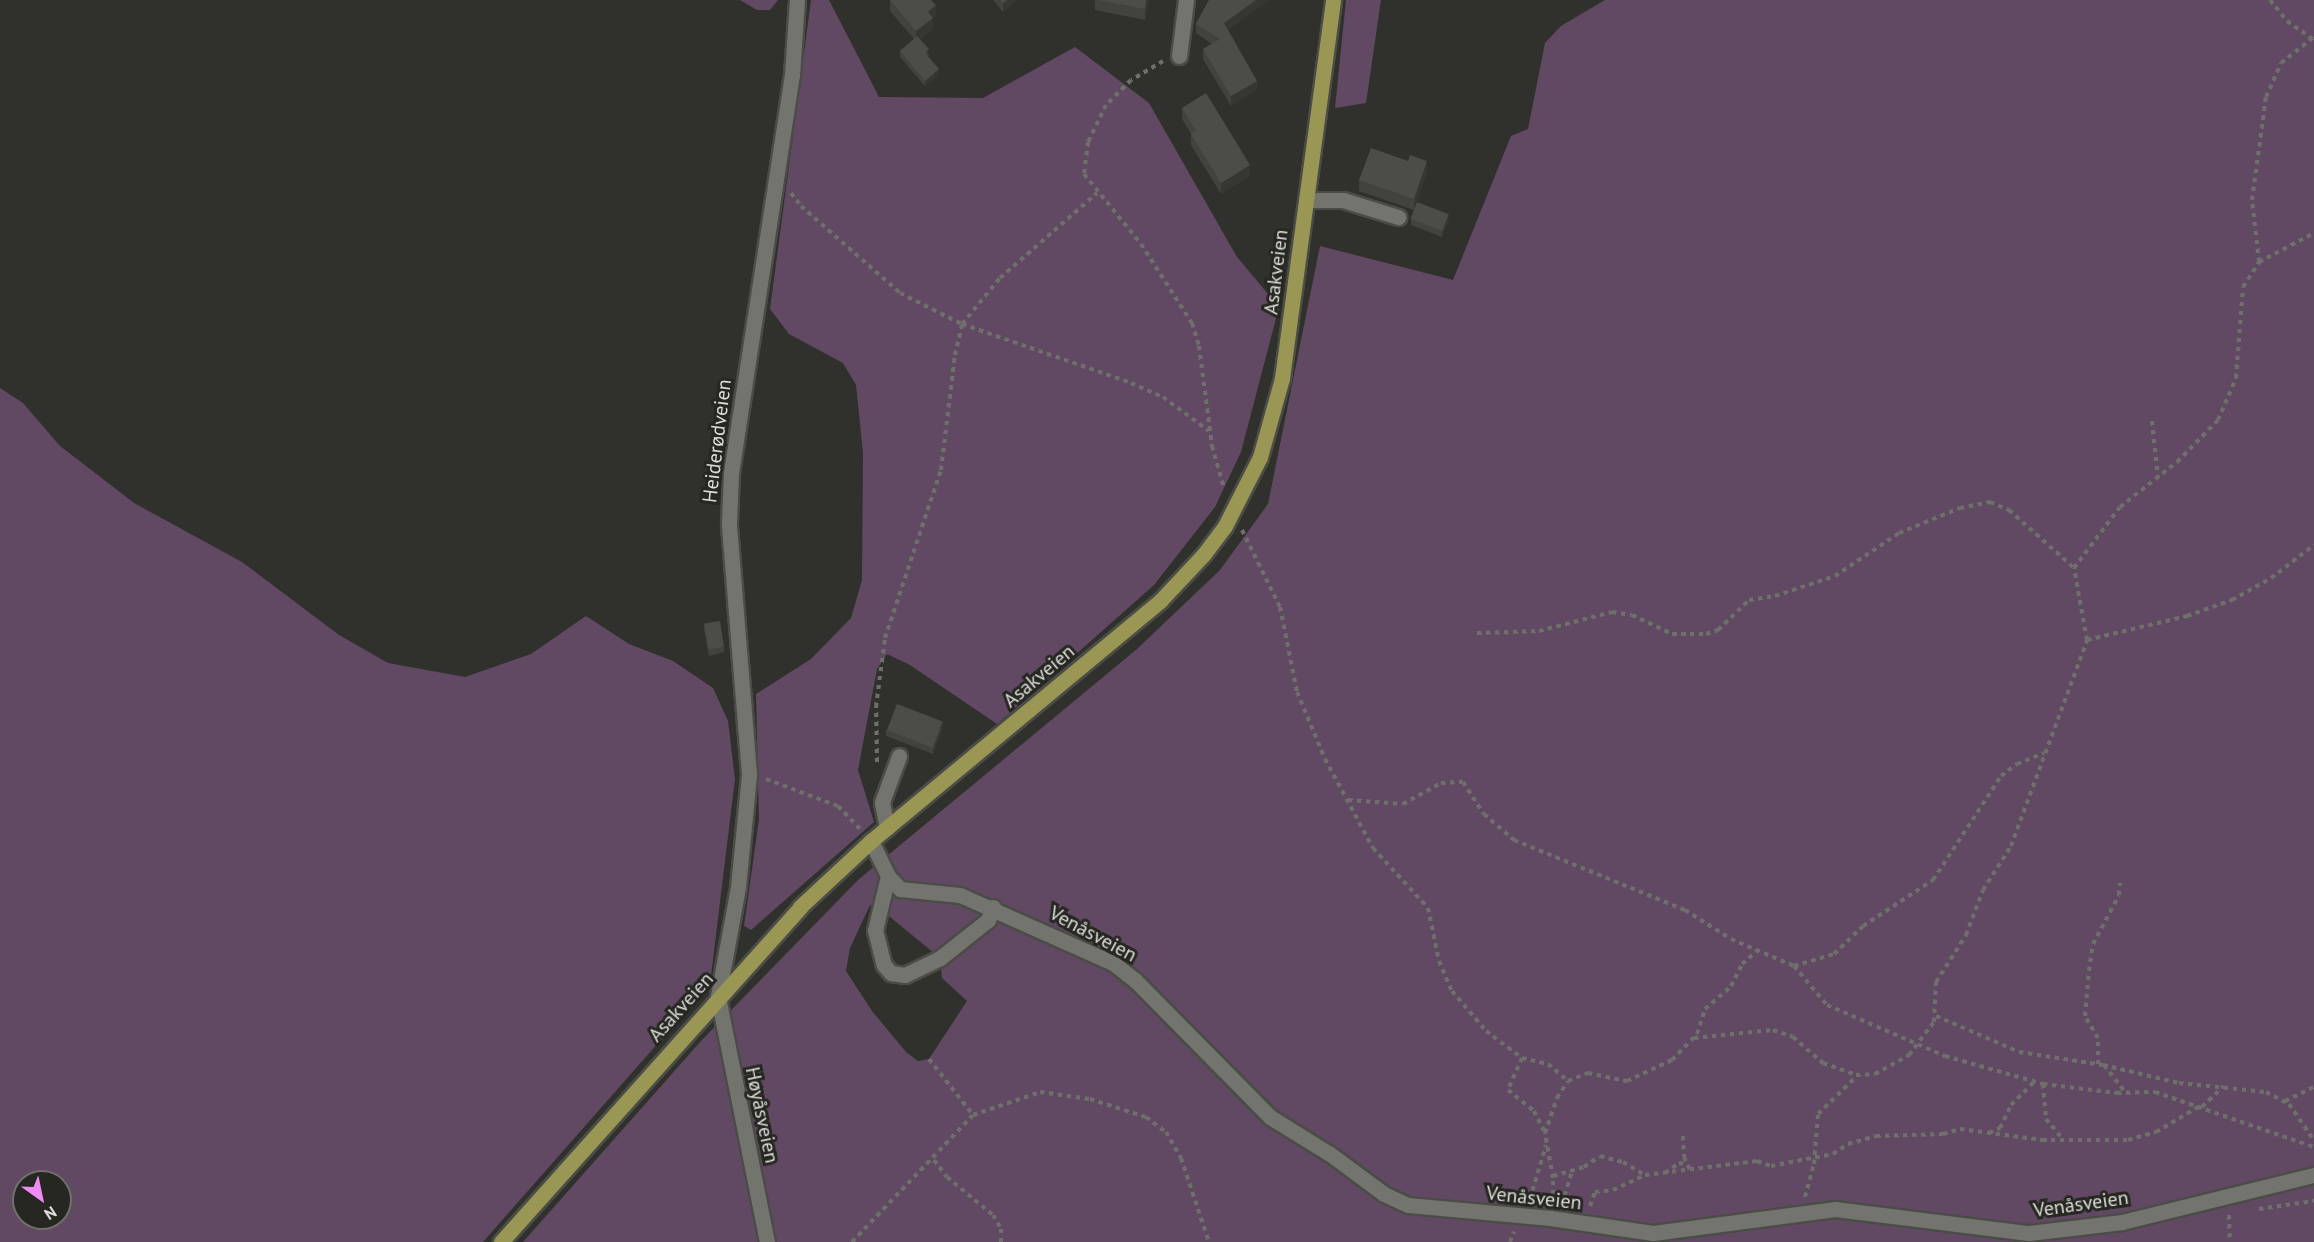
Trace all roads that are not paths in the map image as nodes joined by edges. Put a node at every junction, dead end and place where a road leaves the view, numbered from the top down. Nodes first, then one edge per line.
1 (797, 0) edge
2 (1186, 0) edge
3 (1334, 0) edge
4 (1179, 56) road end
5 (1306, 200) junction
6 (1398, 217) dead end
7 (899, 756) dead end
8 (887, 828) junction
9 (871, 841) junction
10 (888, 876) junction
11 (993, 907) junction
12 (718, 996) junction
13 (2314, 1175) edge
14 (501, 1242) edge
15 (767, 1242) edge

1 - 12 street, Heiderødveien
2 - 4 street
3 - 5 main road, Asakveien
5 - 6 street
5 - 8 main road, Asakveien
7 - 8 street
8 - 9 main road, Asakveien
9 - 10 street
9 - 12 main road, Asakveien
10 - 11 street, Venåsveien
10 - 11 street
11 - 13 street, Venåsveien
12 - 14 main road, Asakveien
12 - 15 street, Høyåsveien

